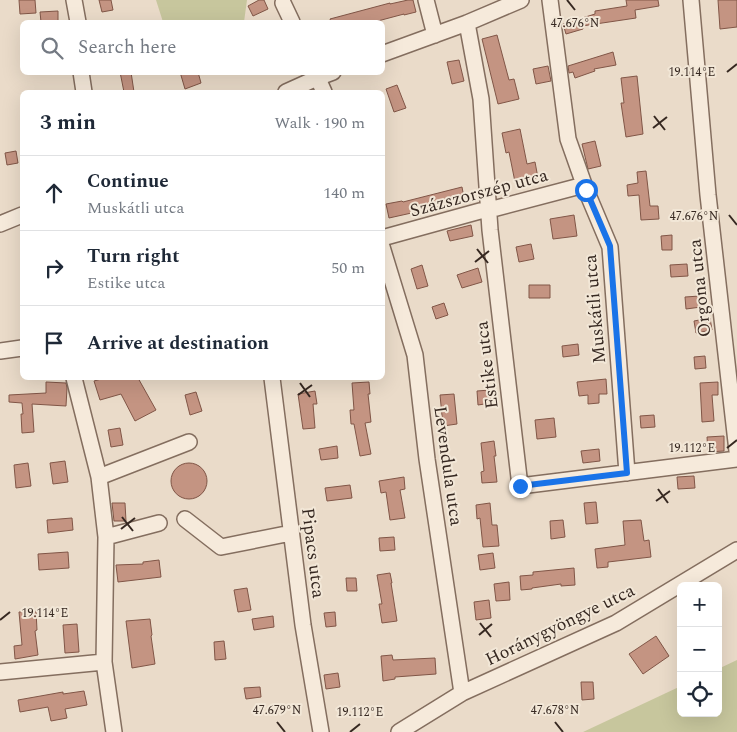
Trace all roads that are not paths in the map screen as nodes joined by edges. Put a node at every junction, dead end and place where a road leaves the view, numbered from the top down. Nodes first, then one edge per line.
1 (74, 0) edge
2 (426, 0) edge
3 (521, 0) edge
4 (550, 0) edge
5 (691, 0) edge
6 (283, 3) dead end
7 (78, 20) edge
8 (291, 20) edge
9 (467, 23) junction
10 (435, 35) junction
11 (385, 53) edge
12 (81, 75) edge
13 (316, 75) edge
14 (84, 90) edge
15 (290, 90) edge
16 (323, 90) edge
17 (584, 185) junction
18 (489, 210) junction
19 (20, 216) edge
20 (0, 224) edge
21 (385, 237) edge
22 (385, 257) edge
23 (20, 348) edge
24 (0, 351) edge
25 (75, 380) edge
26 (272, 380) edge
27 (189, 442) dead end
28 (737, 451) edge
29 (737, 460) edge
30 (627, 473) junction
31 (99, 477) junction
32 (185, 519) dead end
33 (158, 523) dead end
34 (291, 533) junction
35 (106, 537) junction
36 (737, 550) edge
37 (104, 662) junction
38 (0, 672) edge
39 (462, 694) junction
40 (114, 732) edge
41 (321, 732) edge
42 (399, 732) edge

1 - 7 street
2 - 10 street
3 - 9 street
4 - 17 street, Muskátli utca
5 - 28 street, Orgona utca
6 - 8 street
9 - 10 street
9 - 18 street, Estike utca
10 - 11 street
12 - 14 street
13 - 15 street
13 - 16 street
17 - 18 street, Százszorszép utca
17 - 30 street, Muskátli utca
18 - 21 street, Százszorszép utca
18 - 30 street, Estike utca
19 - 20 street
22 - 39 street, Levendula utca
23 - 24 street
25 - 31 street
26 - 34 street, Pipacs utca
27 - 31 street
29 - 30 street, Estike utca
31 - 35 street
32 - 34 street
33 - 35 street
34 - 41 street, Pipacs utca
35 - 37 street
36 - 39 street, Horánygyöngye utca
37 - 38 street
37 - 40 street
39 - 42 street, Horánygyöngye utca

